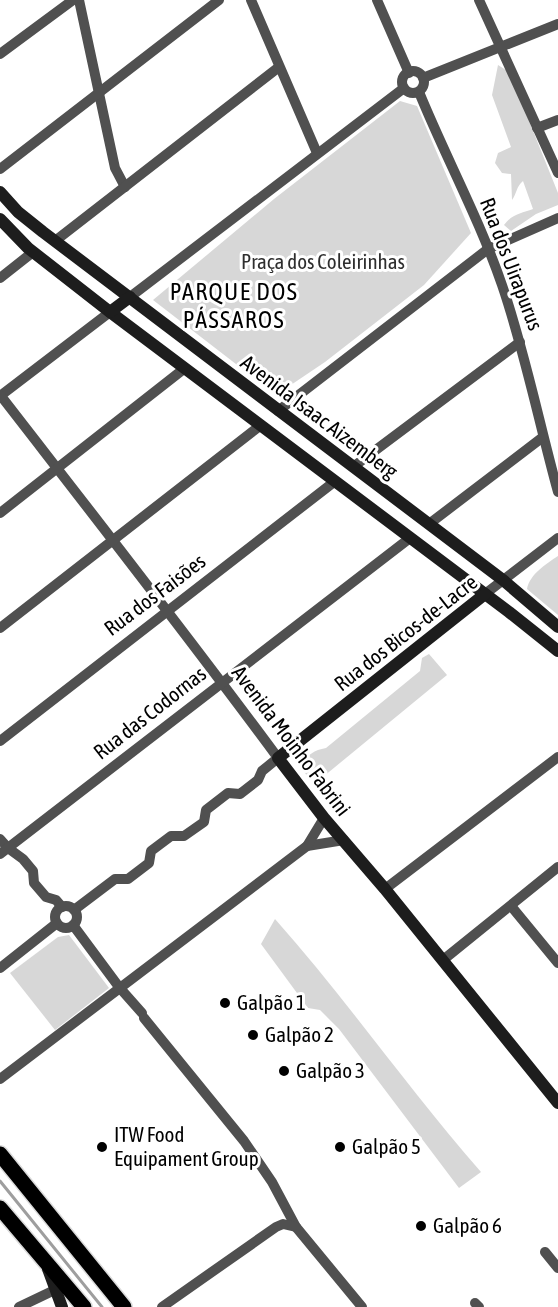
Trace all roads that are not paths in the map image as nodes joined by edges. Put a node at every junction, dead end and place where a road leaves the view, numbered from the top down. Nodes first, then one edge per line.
1 (73, 0) edge
2 (79, 0) edge
3 (219, 0) edge
4 (251, 0) edge
5 (376, 0) edge
6 (479, 0) edge
7 (558, 24) edge
8 (501, 46) junction
9 (0, 54) edge
10 (279, 67) junction
11 (409, 73) junction
12 (423, 78) junction
13 (404, 88) junction
14 (419, 92) junction
15 (98, 94) junction
16 (558, 120) edge
17 (537, 128) junction
18 (317, 153) junction
19 (0, 169) edge
20 (558, 173) edge
21 (124, 187) junction
22 (0, 192) edge
23 (558, 218) edge
24 (0, 219) edge
25 (55, 241) junction
26 (488, 249) junction
27 (33, 252) junction
28 (0, 278) edge
29 (130, 297) junction
30 (110, 312) junction
31 (520, 342) junction
32 (185, 368) junction
33 (0, 396) edge
34 (278, 411) junction
35 (261, 425) junction
36 (543, 437) junction
37 (353, 467) junction
38 (56, 469) junction
39 (334, 482) junction
40 (558, 492) edge
41 (0, 513) edge
42 (429, 524) junction
43 (410, 538) junction
44 (558, 538) edge
45 (113, 540) junction
46 (502, 580) junction
47 (485, 594) junction
48 (167, 609) junction
49 (545, 615) junction
50 (0, 627) edge
51 (530, 627) junction
52 (558, 627) edge
53 (558, 651) edge
54 (222, 682) junction
55 (0, 741) edge
56 (558, 757) edge
57 (279, 758) junction
58 (324, 818) junction
59 (344, 840) junction
60 (307, 846) junction
61 (2, 847) edge
62 (558, 867) edge
63 (385, 889) junction
64 (511, 906) junction
65 (62, 907) junction
66 (74, 910) junction
67 (57, 923) junction
68 (73, 925) junction
69 (443, 960) junction
70 (558, 963) edge
71 (0, 968) edge
72 (119, 987) junction
73 (0, 1079) edge
74 (558, 1103) edge
75 (0, 1154) edge
76 (0, 1208) edge
77 (296, 1227) junction
78 (545, 1252) dead end
79 (558, 1268) edge
80 (61, 1287) junction
81 (19, 1307) edge
82 (62, 1307) edge
83 (84, 1307) edge
84 (124, 1307) edge
85 (162, 1307) edge
86 (362, 1307) edge

1 - 9 street
2 - 15 street
3 - 15 street
4 - 10 street
5 - 11 street
6 - 8 street
7 - 8 street
8 - 12 street
8 - 17 street
10 - 18 street
10 - 21 street
11 - 12 street
11 - 13 street
12 - 14 street
13 - 14 street
13 - 18 street
14 - 26 street, Rua dos Uirapurus
15 - 19 street
15 - 21 street
16 - 17 street
17 - 20 street
18 - 29 street
21 - 25 street
22 - 25 street, Avenida Isaac Aizemberg
23 - 26 street
24 - 27 street, Avenida Isaac Aizemberg
25 - 29 street, Avenida Isaac Aizemberg
26 - 31 street, Rua dos Uirapurus
26 - 34 street
27 - 28 street
27 - 30 street, Avenida Isaac Aizemberg
29 - 30 street
29 - 34 street, Avenida Isaac Aizemberg
30 - 32 street, Avenida Isaac Aizemberg
30 - 33 street
31 - 36 street, Rua dos Uirapurus
31 - 37 street
32 - 35 street, Avenida Isaac Aizemberg
32 - 38 street
33 - 38 street, Avenida Moinho Fabrini
34 - 37 street, Avenida Isaac Aizemberg
35 - 39 street, Avenida Isaac Aizemberg
35 - 45 street
36 - 40 street, Rua dos Uirapurus
36 - 42 street
37 - 42 street, Avenida Isaac Aizemberg
38 - 41 street
38 - 45 street, Avenida Moinho Fabrini
39 - 43 street, Avenida Isaac Aizemberg
39 - 48 street, Rua dos Faisões
42 - 46 street, Avenida Isaac Aizemberg
43 - 47 street, Avenida Isaac Aizemberg
43 - 54 street, Rua das Codornas
44 - 46 street, Rua dos Bicos-de-Lacre
45 - 48 street, Avenida Moinho Fabrini
45 - 50 street
46 - 47 street, Rua dos Bicos-de-Lacre
46 - 49 street, Avenida Isaac Aizemberg
47 - 51 street, Avenida Isaac Aizemberg
47 - 57 street, Rua dos Bicos-de-Lacre
48 - 54 street, Avenida Moinho Fabrini
48 - 55 street, Rua dos Faisões
49 - 51 street
49 - 52 street, Avenida Isaac Aizemberg
51 - 53 street, Avenida Isaac Aizemberg
54 - 57 street, Avenida Moinho Fabrini
54 - 61 street, Rua das Codornas
56 - 63 street
57 - 58 street, Avenida Moinho Fabrini
57 - 66 street
58 - 59 street, Avenida Moinho Fabrini
58 - 60 street
59 - 60 street
59 - 63 street, Avenida Moinho Fabrini
60 - 72 street
61 - 65 street
62 - 64 street
63 - 69 street, Avenida Moinho Fabrini
64 - 69 street
64 - 70 street
65 - 66 street
65 - 67 street
66 - 68 street
67 - 68 street
67 - 71 street
68 - 72 street
69 - 74 street, Avenida Moinho Fabrini
72 - 73 street
72 - 77 street
75 - 84 main road
76 - 80 main road
77 - 85 street
77 - 86 street
78 - 79 street
80 - 81 street
80 - 82 street
80 - 83 main road

